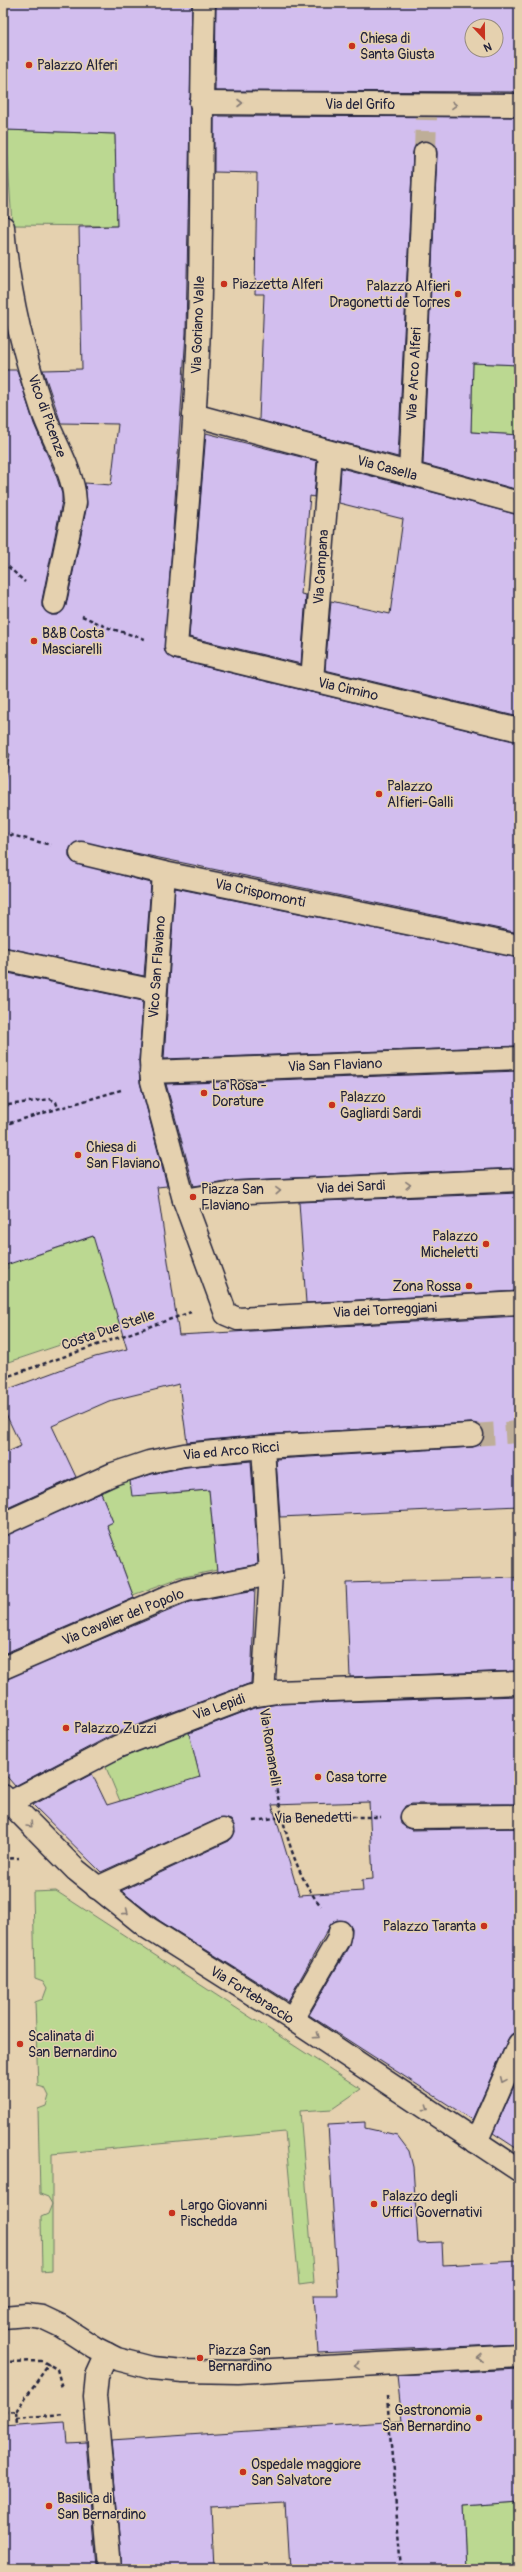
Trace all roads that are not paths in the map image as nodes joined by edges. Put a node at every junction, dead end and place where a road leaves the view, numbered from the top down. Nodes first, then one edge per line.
1 (204, 3) edge
2 (200, 103) junction
3 (519, 105) edge
4 (425, 153) tunnel mouth
5 (3, 227) edge
6 (194, 415) junction
7 (330, 453) junction
8 (410, 474) junction
9 (519, 503) edge
10 (54, 603) road end
11 (176, 647) joint
12 (312, 680) junction
13 (519, 730) edge
14 (81, 853) road end
15 (164, 873) junction
16 (519, 946) edge
17 (3, 959) edge
18 (155, 991) junction
19 (519, 1058) edge
20 (151, 1071) junction
21 (519, 1180) edge
22 (184, 1200) junction
23 (519, 1302) edge
24 (472, 1435) tunnel mouth
25 (263, 1447) junction
26 (3, 1524) edge
27 (271, 1574) junction
28 (3, 1668) edge
29 (519, 1683) edge
30 (263, 1693) junction
31 (6, 1800) edge
32 (412, 1816) road end
33 (519, 1816) edge
34 (223, 1830) road end
35 (98, 1888) junction
36 (340, 1932) road end
37 (292, 2019) junction
38 (519, 2044) edge
39 (476, 2142) junction
40 (519, 2170) edge
41 (3, 2317) edge
42 (107, 2354) junction
43 (519, 2356) edge
44 (110, 2569) edge

1 - 2 street, Via Goriano Valle
2 -> 3 street, Via del Grifo
2 - 6 street, Via Goriano Valle
4 - 8 street, Via e Arco Alferi
5 - 10 street, Vico di Picenze
6 - 7 street, Via Casella
6 - 11 street, Via Goriano Valle
7 - 8 street, Via Casella
7 - 12 street, Via Campana
8 - 9 street, Via Casella
11 - 12 street, Via Cimino
12 - 13 street, Via Cimino
14 - 15 street, Via Crispomonti
15 - 16 street, Via Crispomonti
15 - 18 street, Vico San Flaviano
17 - 18 street
18 - 20 street, Vico San Flaviano
19 - 20 street, Via San Flaviano
20 - 22 street
22 -> 21 street, Via dei Sardi
22 - 23 street, Via dei Torreggiani
24 - 25 street, Via ed Arco Ricci
25 - 26 street, Via ed Arco Ricci
25 - 27 street, Via Romanelli
27 - 28 street, Via Cavalier del Popolo
27 - 30 street, Via Romanelli
29 - 30 street, Via Lepidi
30 - 31 street, Via Lepidi
31 -> 35 street, Via Fortebraccio
32 - 33 street
34 - 35 street
35 -> 37 street, Via Fortebraccio
36 - 37 street
37 -> 39 street, Via Fortebraccio
38 -> 39 street
39 - 40 street, Via Fortebraccio
41 - 42 street
43 -> 42 street
42 - 44 street

